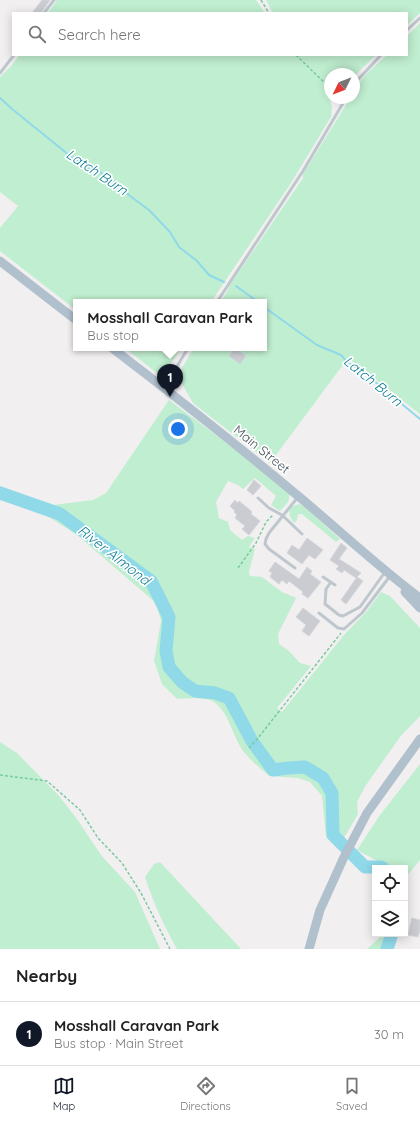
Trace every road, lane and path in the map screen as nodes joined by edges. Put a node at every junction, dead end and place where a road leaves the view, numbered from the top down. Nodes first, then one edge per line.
1 (54, 0) edge
2 (261, 0) edge
3 (45, 12) edge
4 (268, 12) edge
5 (420, 18) edge
6 (408, 29) edge
7 (13, 56) edge
8 (297, 56) edge
9 (380, 56) edge
10 (0, 73) edge
11 (360, 78) edge
12 (324, 82) edge
13 (342, 104) edge
14 (0, 261) edge
15 (219, 299) edge
16 (73, 318) edge
17 (116, 351) edge
18 (186, 351) edge
19 (164, 388) junction
20 (298, 496) junction
21 (258, 498) dead end
22 (277, 513) junction
23 (282, 515) junction
24 (302, 534) dead end
25 (238, 568) dead end
26 (295, 568) dead end
27 (388, 574) junction
28 (324, 576) dead end
29 (331, 582) junction
30 (335, 586) dead end
31 (420, 598) edge
32 (420, 608) edge
33 (319, 613) dead end
34 (344, 629) junction
35 (420, 739) edge
36 (248, 748) dead end
37 (0, 775) edge
38 (170, 949) edge
39 (309, 949) edge

1 - 3 lane
2 - 4 path
5 - 6 lane
7 - 10 lane
8 - 12 path
9 - 11 lane
13 - 15 lane
14 - 16 main road
17 - 19 main road, Main Street
18 - 19 lane
19 - 20 main road, Main Street
20 - 23 lane
20 - 27 main road, Main Street
21 - 22 lane
22 - 23 lane
22 - 25 path
23 - 24 lane
23 - 26 lane
27 - 29 lane
27 - 31 main road, Main Street
27 - 32 main road, Main Street
27 - 34 lane
28 - 29 lane
29 - 30 lane
33 - 34 lane
34 - 36 path
35 - 39 main road
37 - 38 path

